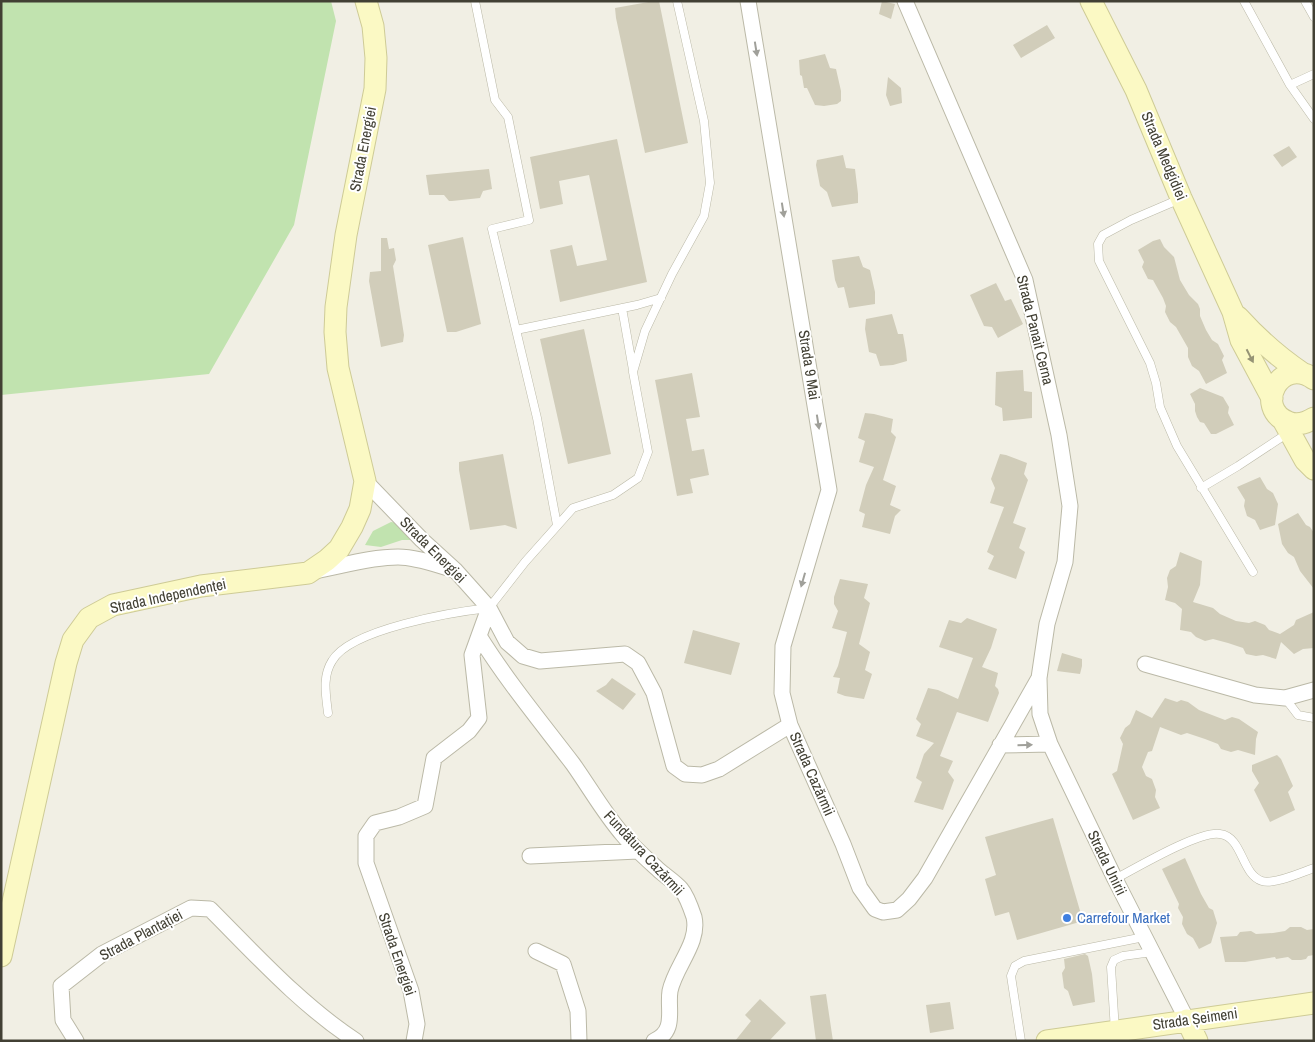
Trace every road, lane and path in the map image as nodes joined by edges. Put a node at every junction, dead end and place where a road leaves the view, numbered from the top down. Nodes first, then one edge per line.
1 (366, 1) edge
2 (475, 1) edge
3 (678, 1) edge
4 (748, 1) edge
5 (905, 1) edge
6 (1091, 1) edge
7 (1244, 1) edge
8 (1305, 1) edge
9 (1314, 18) edge
10 (1314, 74) edge
11 (1290, 85) junction
12 (1314, 119) edge
13 (1181, 198) junction
14 (661, 298) junction
15 (622, 308) junction
16 (1233, 312) junction
17 (516, 330) junction
18 (633, 372) junction
19 (1308, 376) edge
20 (1272, 398) junction
21 (1297, 423) edge
22 (1314, 468) edge
23 (365, 481) junction
24 (1201, 488) junction
25 (557, 525) junction
26 (455, 570) junction
27 (1252, 572) dead end
28 (308, 573) junction
29 (489, 608) junction
30 (479, 636) junction
31 (1145, 664) dead end
32 (1039, 678) junction
33 (1314, 690) edge
34 (1285, 698) junction
35 (328, 713) dead end
36 (1312, 720) edge
37 (790, 725) junction
38 (1050, 744) junction
39 (1000, 745) junction
40 (638, 851) junction
41 (530, 856) dead end
42 (1314, 868) edge
43 (1115, 879) junction
44 (1144, 937) junction
45 (536, 951) dead end
46 (1152, 952) junction
47 (1, 956) edge
48 (1314, 1002) edge
49 (1187, 1020) junction
50 (1115, 1031) junction
51 (337, 1035) edge
52 (657, 1040) edge
53 (76, 1041) edge
54 (356, 1041) edge
55 (414, 1041) edge
56 (579, 1041) edge
57 (1020, 1041) edge
58 (1047, 1041) edge
59 (1197, 1041) edge

1 - 23 street, Strada Energiei
2 - 17 lane
3 - 14 lane
4 -> 37 street, Strada 9 Mai
5 - 32 street, Strada Panait Cerna
6 - 13 street, Strada Medgidiei
7 - 11 lane
8 - 9 lane
10 - 11 lane
11 - 12 lane
13 - 16 street, Strada Medgidiei
13 - 24 lane
14 - 15 lane
14 - 18 lane
15 - 17 lane
15 - 18 lane
16 - 19 street, Strada Medgidiei
16 -> 20 street, Strada Medgidiei
17 - 25 lane
18 - 25 lane
19 - 20 street
20 - 21 street, Strada Medgidiei
21 - 22 street
21 - 24 lane
23 - 26 street, Strada Energiei
23 - 28 street, Strada Independenței
24 - 27 lane
25 - 29 lane
26 - 28 street
26 - 29 street, Strada Energiei
28 - 47 street, Strada Independenței
29 - 30 street, Strada Energiei
29 - 35 lane
29 - 37 street, Strada Cazărmii
30 - 40 street, Fundătura Cazărmii
30 - 55 street, Strada Energiei
31 - 34 street
32 - 38 street, Strada Unirii
32 - 39 street, Strada Cazărmii
33 - 34 street
34 - 36 lane
37 - 39 street, Strada Cazărmii
39 -> 38 street
38 - 43 street, Strada Unirii
40 - 41 street
40 - 52 street, Fundătura Cazărmii
42 - 43 lane
43 - 44 street, Strada Unirii
44 - 46 street, Strada Unirii
44 - 57 lane
45 - 56 street
46 - 49 street, Strada Unirii
46 - 50 lane
48 - 49 street, Strada Șeimeni
49 - 50 street, Strada Șeimeni
49 - 59 street, Strada Unirii
50 - 58 street, Strada Șeimeni
51 - 53 street, Strada Plantației
51 - 54 street, Strada Plantației

